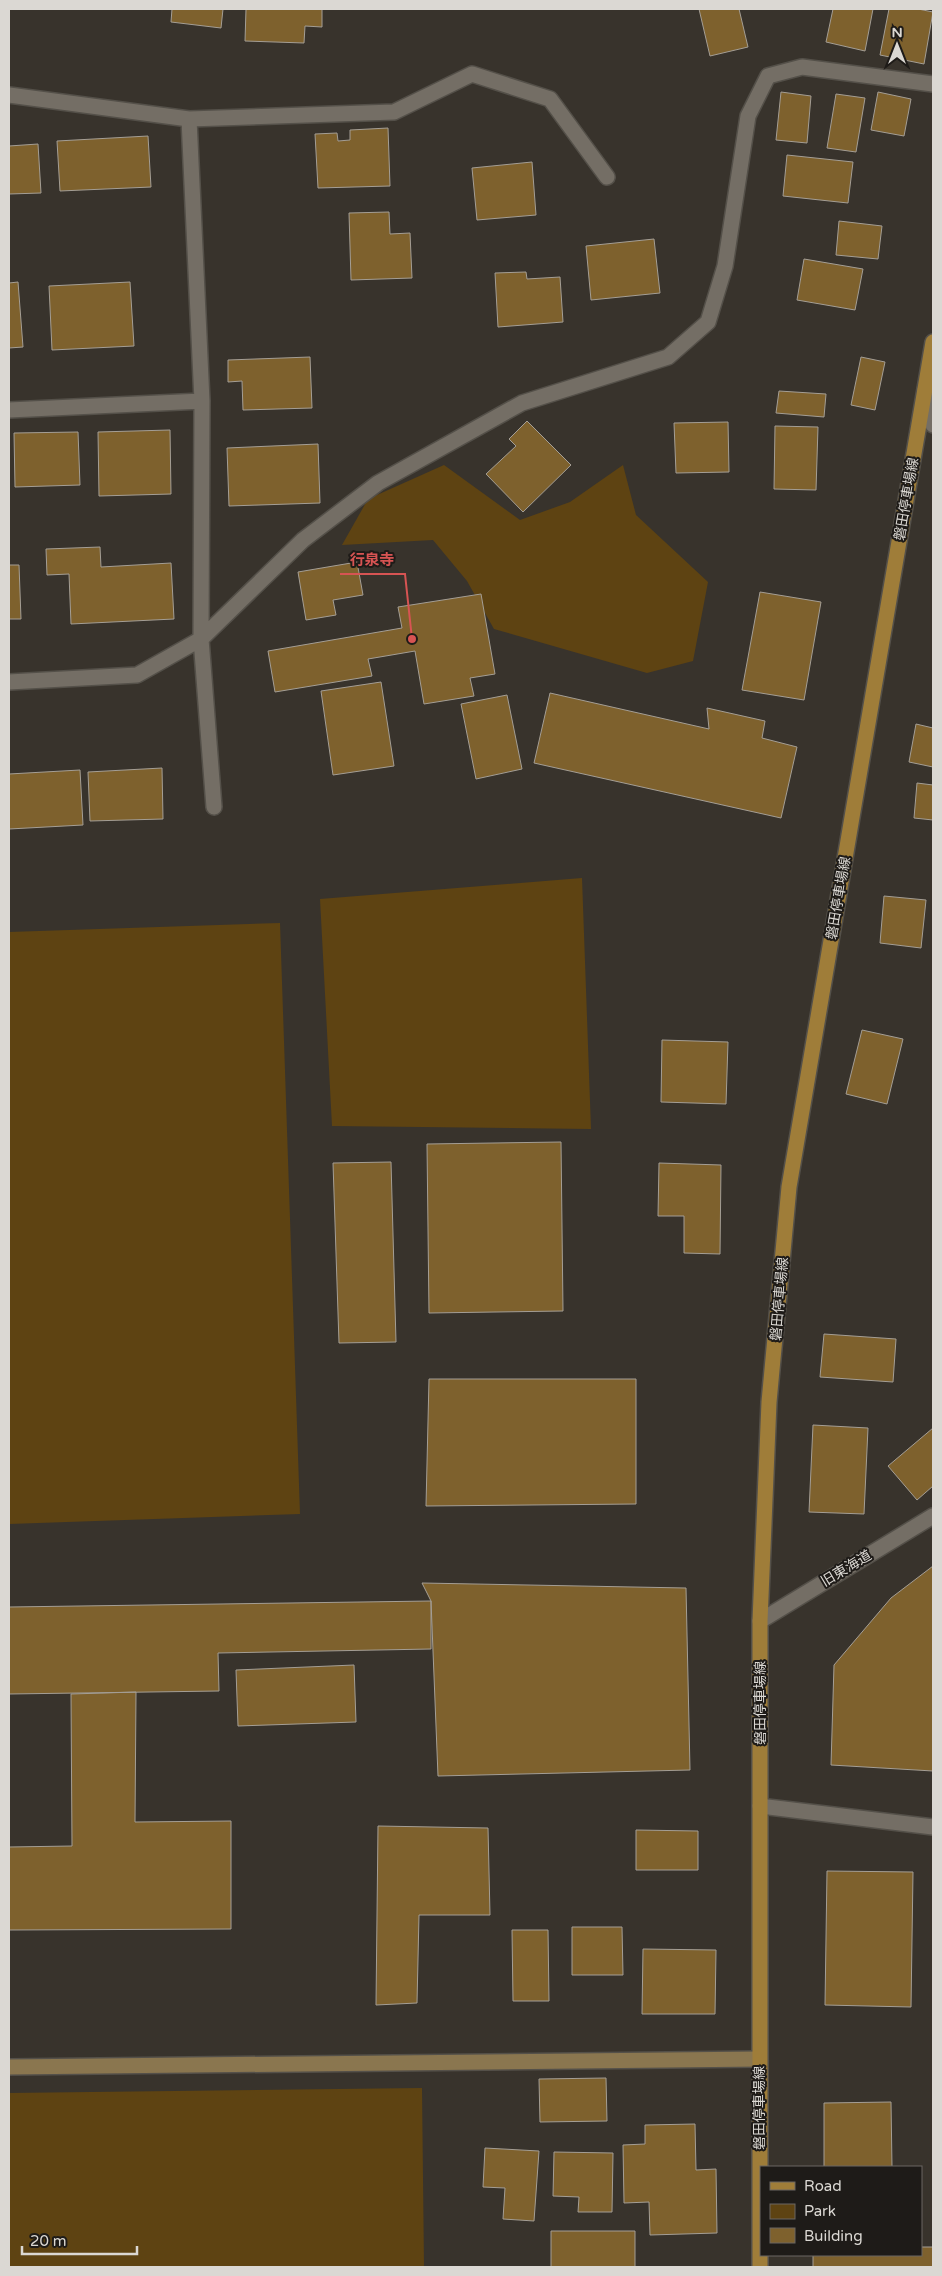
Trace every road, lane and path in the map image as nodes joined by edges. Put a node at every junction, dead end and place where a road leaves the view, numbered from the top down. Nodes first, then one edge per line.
1 (933, 84) edge
2 (9, 95) edge
3 (189, 119) junction
4 (607, 177) dead end
5 (933, 342) edge
6 (929, 386) edge
7 (202, 402) junction
8 (9, 410) edge
9 (933, 425) edge
10 (201, 639) junction
11 (9, 682) edge
12 (214, 807) dead end
13 (933, 1516) edge
14 (760, 1620) junction
15 (760, 1806) junction
16 (933, 1827) edge
17 (759, 2059) junction
18 (9, 2067) edge
19 (760, 2267) edge

1 - 10 street
2 - 3 street
3 - 4 street
3 - 7 street
5 - 6 main road, 磐田停車場線
6 - 9 street
6 - 14 main road, 磐田停車場線
7 - 8 street
7 - 10 street
10 - 11 street
10 - 12 street
13 - 14 street, 旧東海道
14 - 15 main road, 磐田停車場線
15 - 16 street
15 - 17 main road, 磐田停車場線
17 - 18 street
17 - 19 main road, 磐田停車場線

